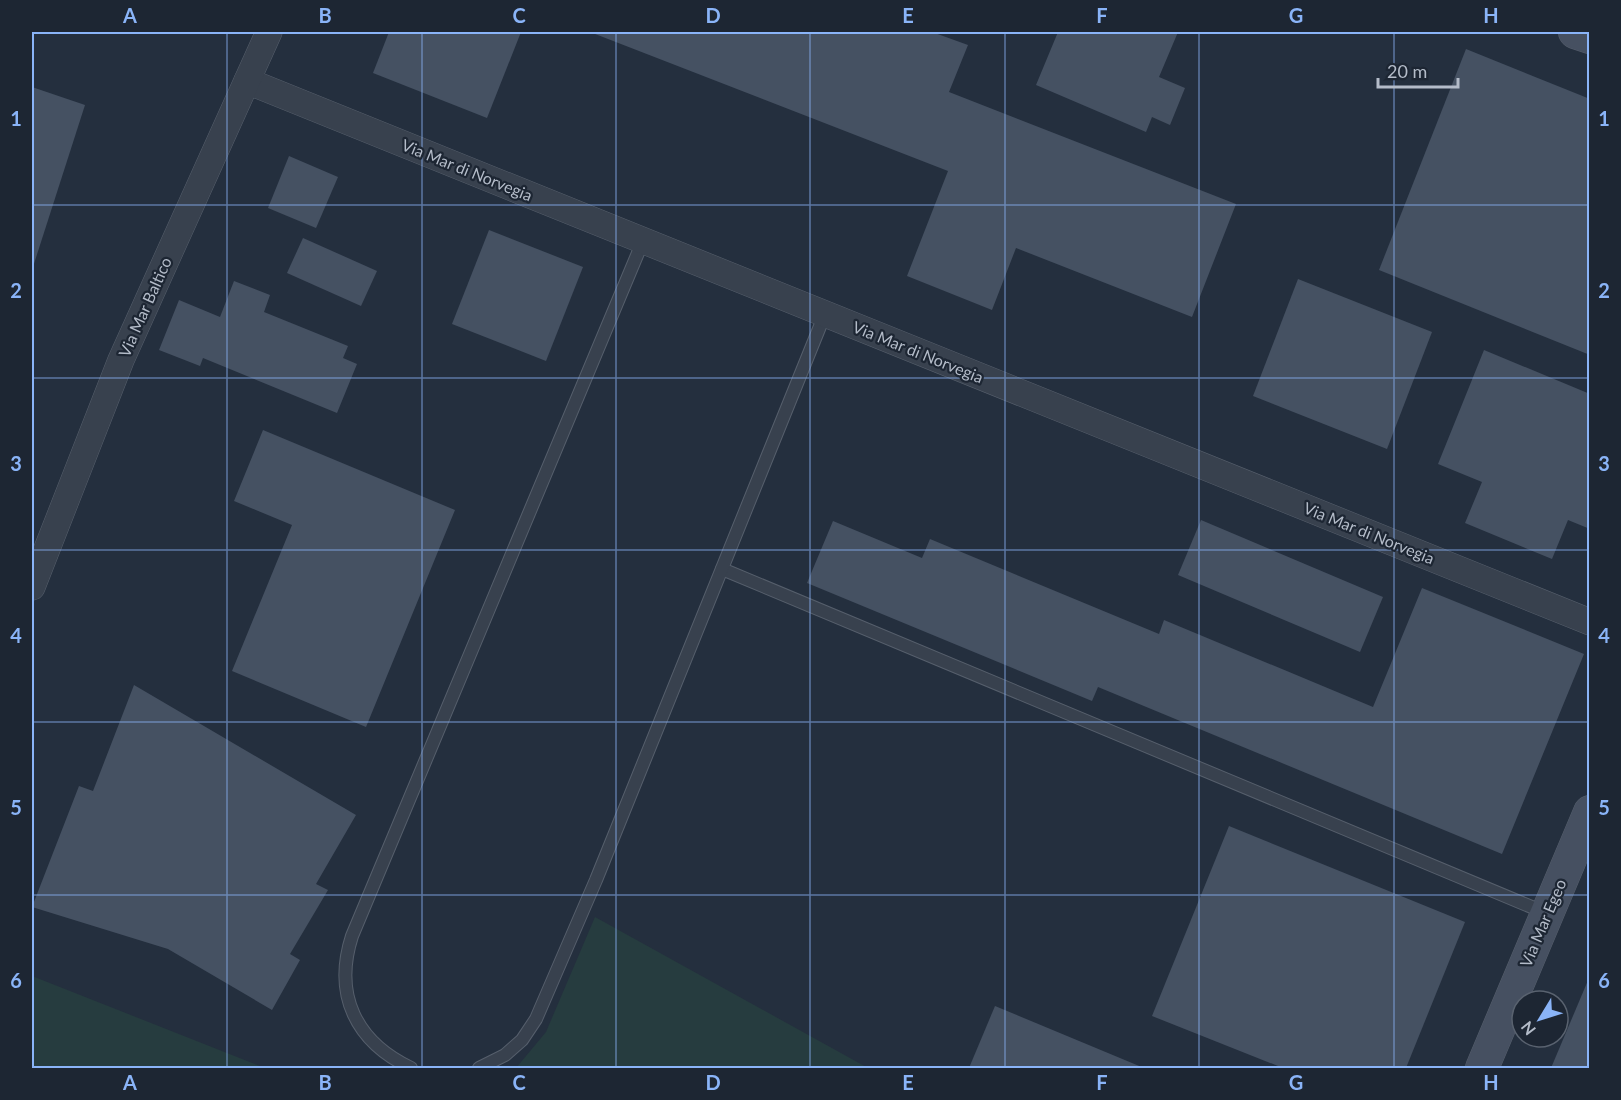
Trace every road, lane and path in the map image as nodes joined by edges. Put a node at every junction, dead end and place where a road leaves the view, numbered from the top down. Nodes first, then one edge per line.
1 (269, 32) edge
2 (1575, 32) edge
3 (1590, 37) edge
4 (247, 81) junction
5 (643, 241) junction
6 (825, 314) junction
7 (722, 569) junction
8 (32, 587) edge
9 (1590, 622) edge
10 (1590, 812) edge
11 (1547, 914) junction
12 (411, 1068) edge
13 (479, 1068) edge
14 (1482, 1068) edge

1 - 4 street, Via Mar Baltico
2 - 3 street
4 - 5 street, Via Mar di Norvegia
4 - 8 street, Via Mar Baltico
5 - 6 street, Via Mar di Norvegia
5 - 12 lane
6 - 7 lane
6 - 9 street, Via Mar di Norvegia
7 - 11 lane
7 - 13 lane
10 - 11 street, Via Mar Egeo
11 - 14 street, Via Mar Egeo

